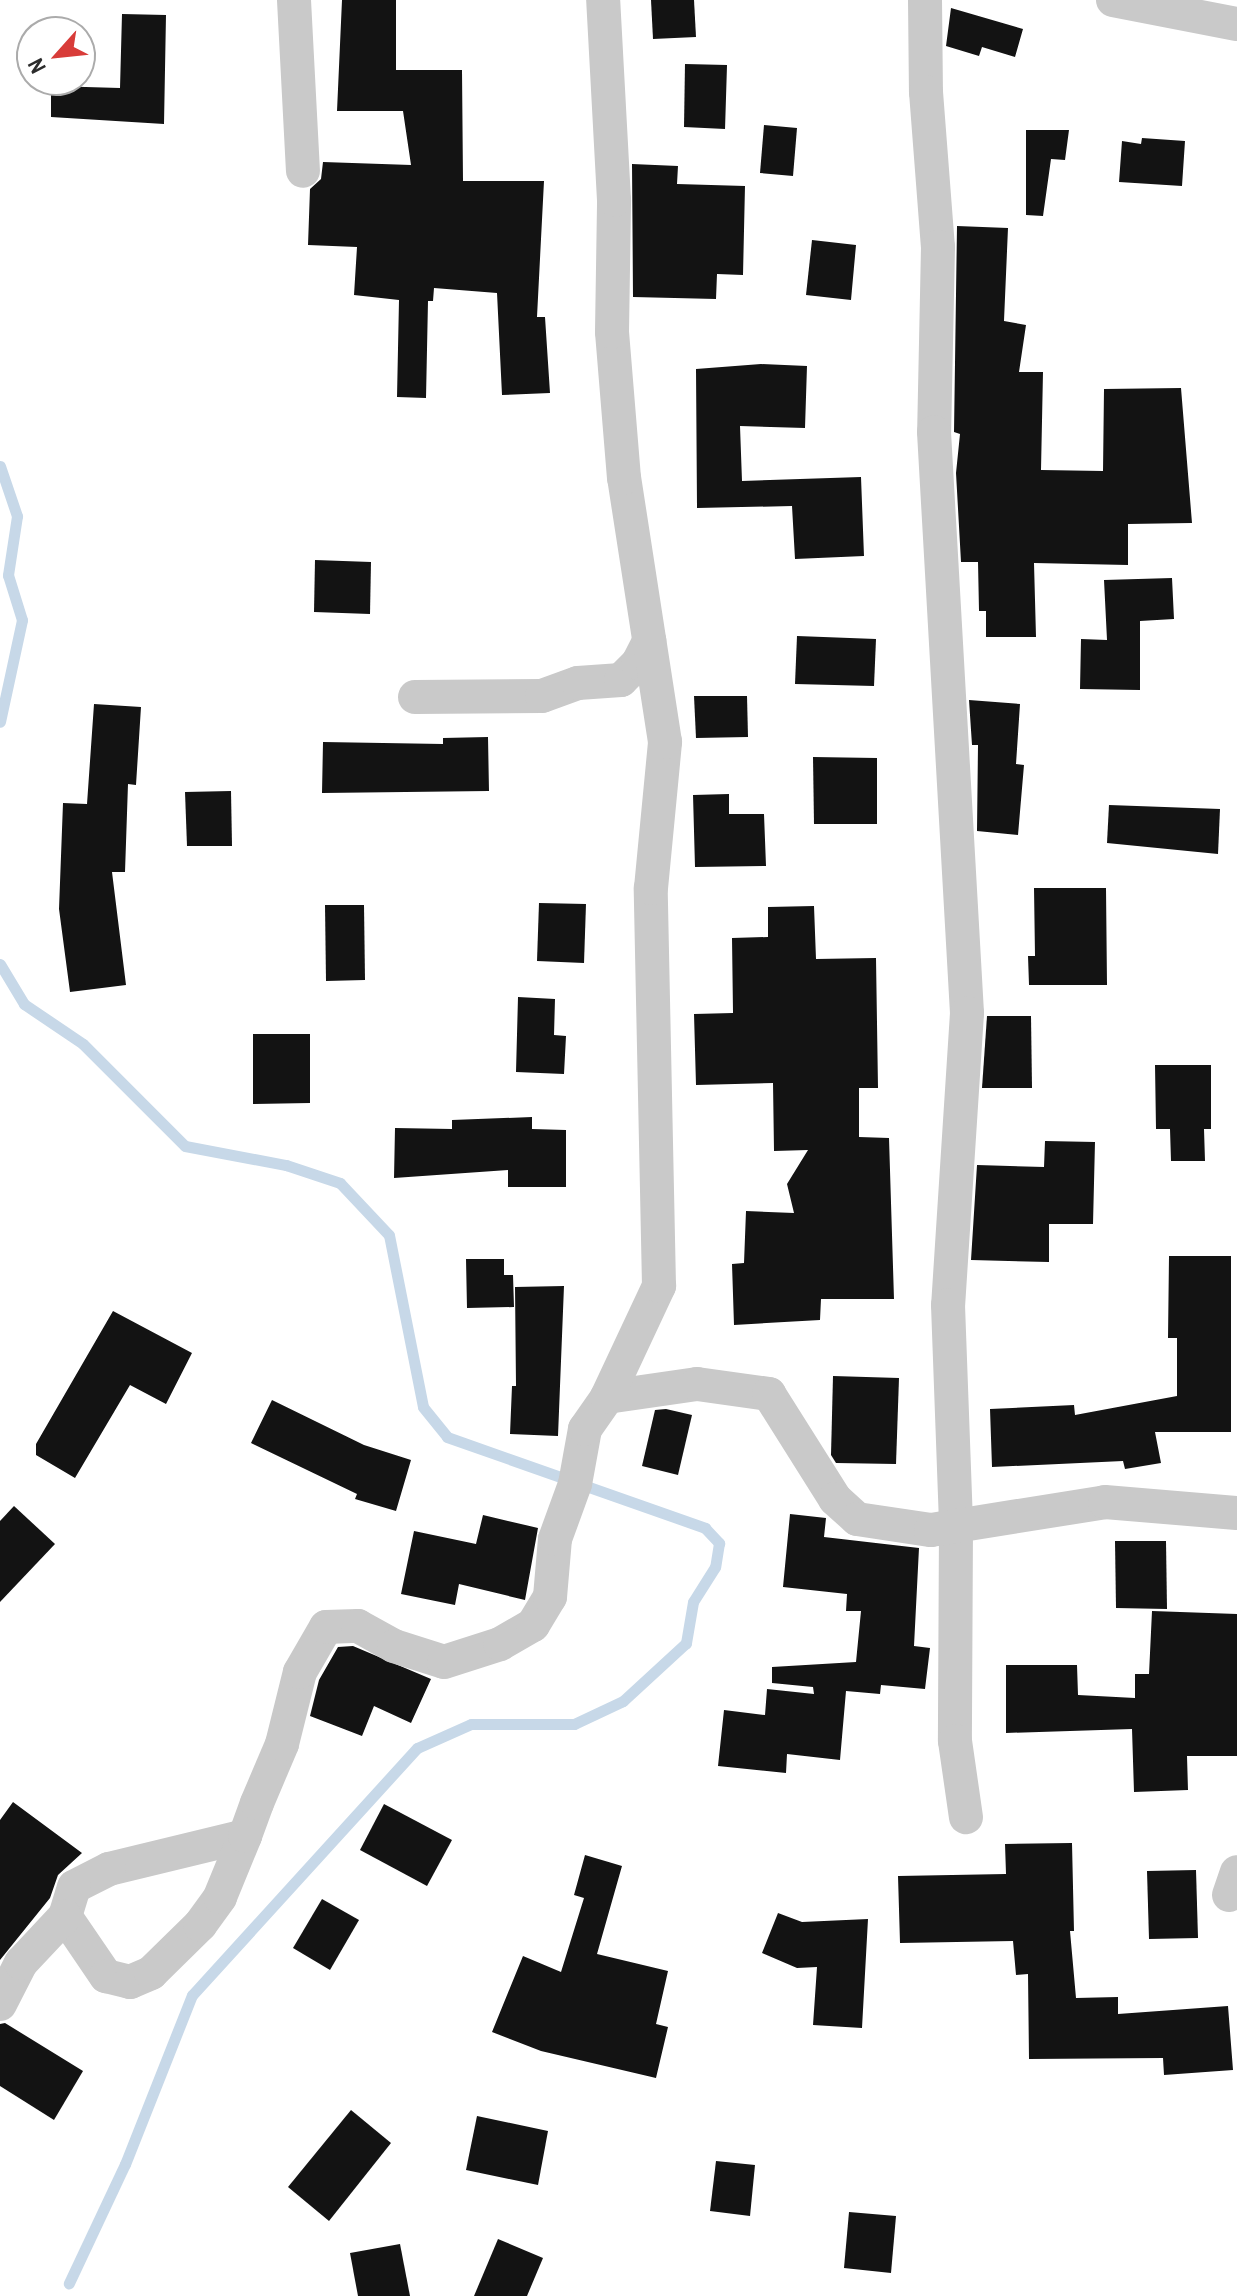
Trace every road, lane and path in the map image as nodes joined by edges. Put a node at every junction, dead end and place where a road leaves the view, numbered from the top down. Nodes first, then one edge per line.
1 (294, 0) edge
2 (603, 0) edge
3 (925, 0) edge
4 (1113, 0) edge
5 (1237, 24) edge
6 (303, 171) dead end
7 (649, 641) junction
8 (415, 697) dead end
9 (607, 1397) junction
10 (1237, 1513) edge
11 (956, 1527) junction
12 (966, 1817) dead end
13 (245, 1836) junction
14 (65, 1916) junction
15 (0, 2004) edge

1 - 6 street
2 - 7 street
3 - 11 street
4 - 5 street
7 - 8 street
7 - 9 street
9 - 11 street
9 - 13 street
10 - 11 street
11 - 12 street
13 - 14 street
13 - 14 street
14 - 15 street

